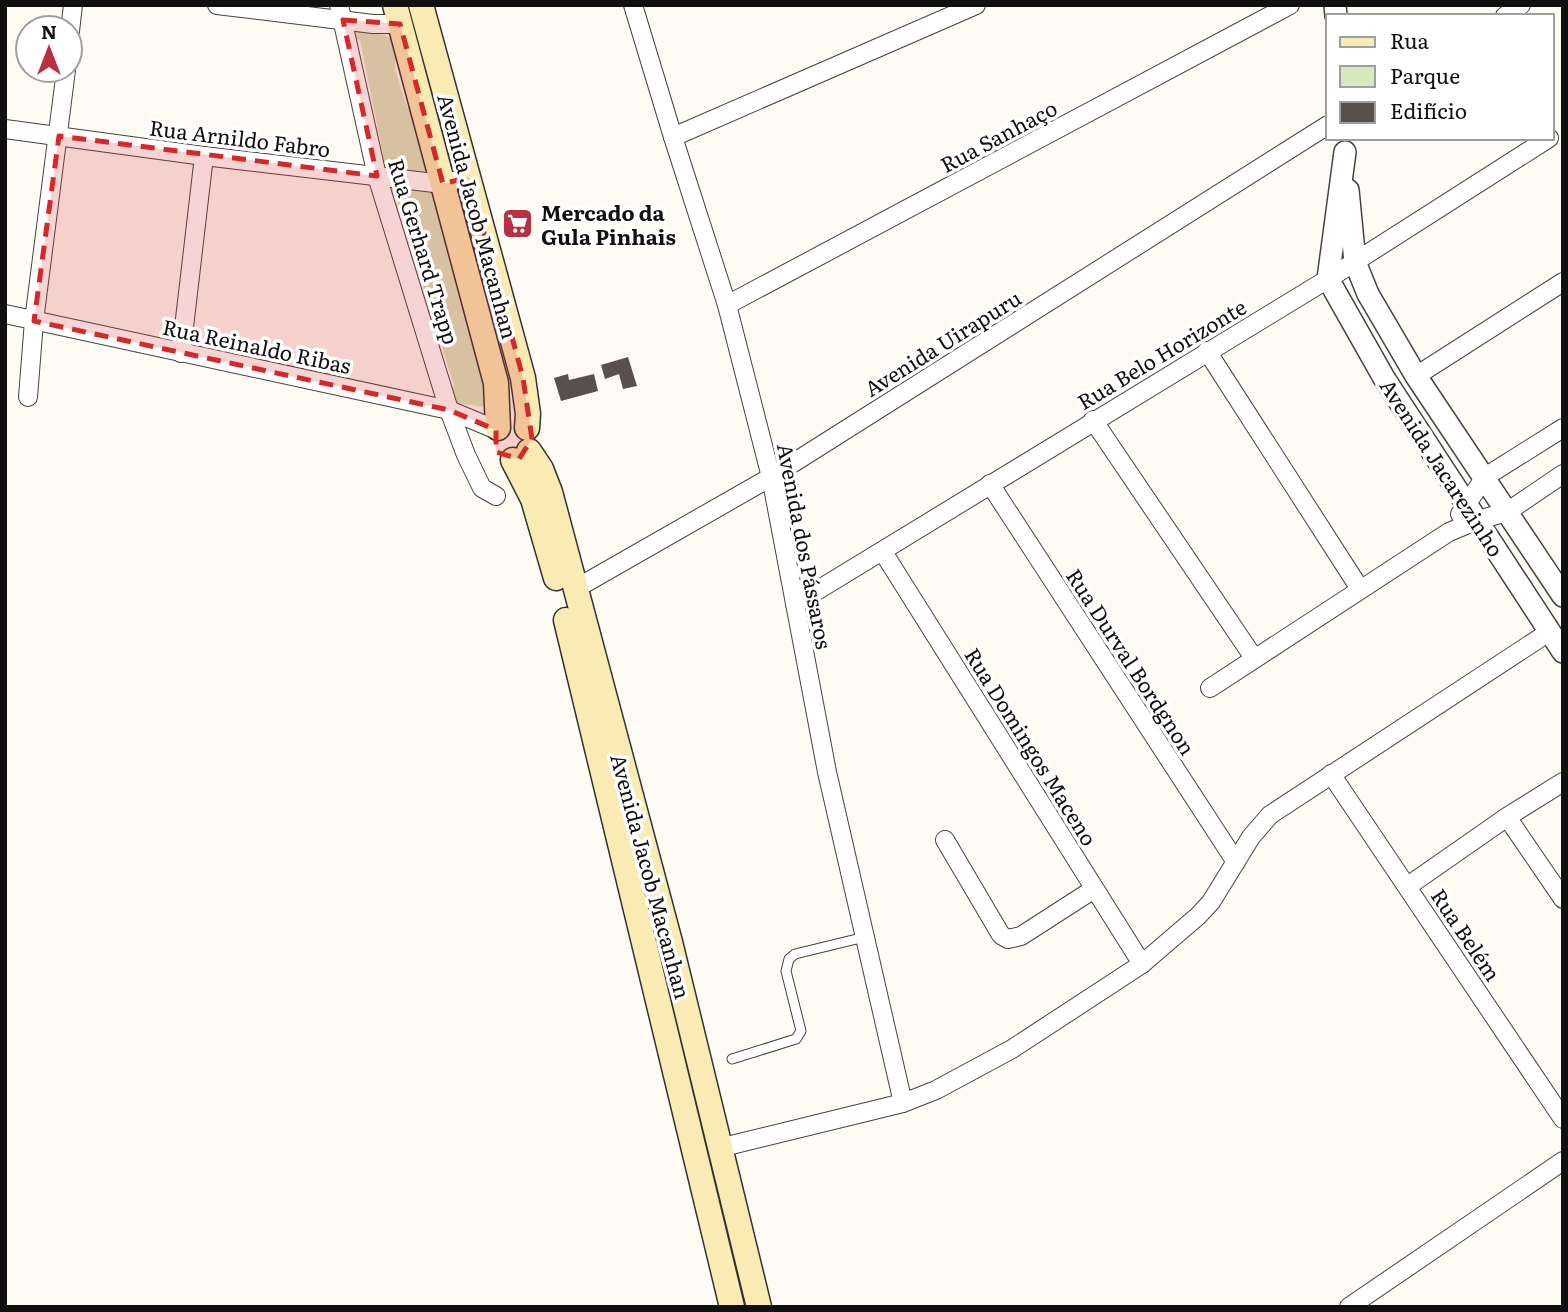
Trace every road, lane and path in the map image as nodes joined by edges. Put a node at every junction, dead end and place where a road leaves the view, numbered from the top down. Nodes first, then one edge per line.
1 (217, 5) edge
2 (421, 5) edge
3 (634, 5) edge
4 (976, 5) edge
5 (1290, 5) edge
6 (341, 13) edge
7 (397, 15) edge
8 (65, 84) edge
9 (1326, 126) edge
10 (5, 129) edge
11 (59, 136) junction
12 (673, 137) junction
13 (1546, 140) edge
14 (1344, 145) edge
15 (204, 156) junction
16 (377, 176) junction
17 (469, 177) junction
18 (443, 184) junction
19 (1355, 262) junction
20 (1328, 279) junction
21 (1563, 282) edge
22 (727, 305) junction
23 (5, 314) edge
24 (34, 321) junction
25 (1207, 351) junction
26 (181, 353) junction
27 (1416, 376) junction
28 (28, 397) dead end
29 (449, 410) junction
30 (1093, 420) junction
31 (1563, 428) edge
32 (497, 429) junction
33 (523, 446) junction
34 (1563, 474) edge
35 (771, 477) junction
36 (1485, 477) junction
37 (990, 484) junction
38 (496, 496) dead end
39 (1473, 512) junction
40 (1507, 512) junction
41 (883, 552) junction
42 (575, 589) junction
43 (1360, 589) junction
44 (1563, 596) edge
45 (795, 604) junction
46 (1549, 632) junction
47 (1563, 652) edge
48 (1254, 658) junction
49 (1210, 688) dead end
50 (1331, 774) junction
51 (1563, 782) edge
52 (1507, 817) junction
53 (945, 840) dead end
54 (1236, 862) junction
55 (1408, 886) junction
56 (1094, 889) junction
57 (1563, 899) edge
58 (864, 937) junction
59 (1142, 964) junction
60 (732, 1059) dead end
61 (903, 1103) junction
62 (1563, 1119) edge
63 (719, 1148) junction
64 (1563, 1161) edge
65 (732, 1307) edge
66 (758, 1307) edge
67 (1350, 1307) edge

1 - 6 street
2 - 17 main road, Avenida Jacob Macanhan
3 - 12 street, Avenida dos Pássaros
4 - 12 street
5 - 22 street, Rua Sanhaço
6 - 7 street
6 - 16 street, Rua Gerhard Trapp
7 - 18 main road, Avenida Jacob Macanhan
8 - 11 street
9 - 35 street, Avenida Uirapuru
10 - 11 street, Rua Arnildo Fabro
11 - 15 street, Rua Arnildo Fabro
11 - 24 street
12 - 22 street, Avenida dos Pássaros
13 - 19 street, Rua Belo Horizonte
14 - 19 street, Avenida Jacarezinho
14 - 20 street
15 - 16 street, Rua Arnildo Fabro
15 - 26 street
16 - 18 street, Rua Arnildo Fabro
16 - 29 street, Rua Gerhard Trapp
17 - 18 street, Rua Arnildo Fabro
17 - 33 main road, Avenida Jacob Macanhan
18 - 32 main road, Avenida Jacob Macanhan
19 - 20 street, Rua Belo Horizonte
19 - 27 street, Avenida Jacarezinho
20 - 25 street, Rua Belo Horizonte
20 - 39 street, Avenida Jacarezinho
21 - 27 street
22 - 35 street, Avenida dos Pássaros
23 - 24 street, Rua Reinaldo Ribas
24 - 26 street, Rua Reinaldo Ribas
24 - 28 street
25 - 30 street, Rua Belo Horizonte
25 - 43 street
26 - 29 street, Rua Reinaldo Ribas
27 - 36 street, Avenida Jacarezinho
29 - 32 street, Rua Reinaldo Ribas
29 - 38 street, Rua Gerhard Trapp
30 - 37 street, Rua Belo Horizonte
30 - 48 street
31 - 36 street
32 - 33 main road
32 - 33 main road
33 - 42 main road, Avenida Jacob Macanhan
33 - 65 main road, Avenida Jacob Macanhan
34 - 40 street
35 - 42 street, Avenida Uirapuru
35 - 45 street, Avenida dos Pássaros
36 - 39 street
36 - 40 street, Avenida Jacarezinho
37 - 41 street, Rua Belo Horizonte
37 - 54 street, Rua Durval Bordgnon
39 - 40 street
39 - 43 street
39 - 46 street, Avenida Jacarezinho
40 - 44 street, Avenida Jacarezinho
41 - 45 street, Rua Belo Horizonte
41 - 56 street, Rua Domingos Maceno
42 - 63 main road, Avenida Jacob Macanhan
43 - 48 street
45 - 58 street, Avenida dos Pássaros
46 - 47 street, Avenida Jacarezinho
46 - 50 street
48 - 49 street
50 - 54 street
50 - 55 street, Rua Belém
51 - 52 street
52 - 55 street
52 - 57 street
53 - 56 street
54 - 59 street
55 - 62 street, Rua Belém
56 - 59 street, Rua Domingos Maceno
58 - 60 lane
58 - 61 street, Avenida dos Pássaros
59 - 61 street
61 - 63 street
63 - 66 main road, Avenida Jacob Macanhan
64 - 67 street

